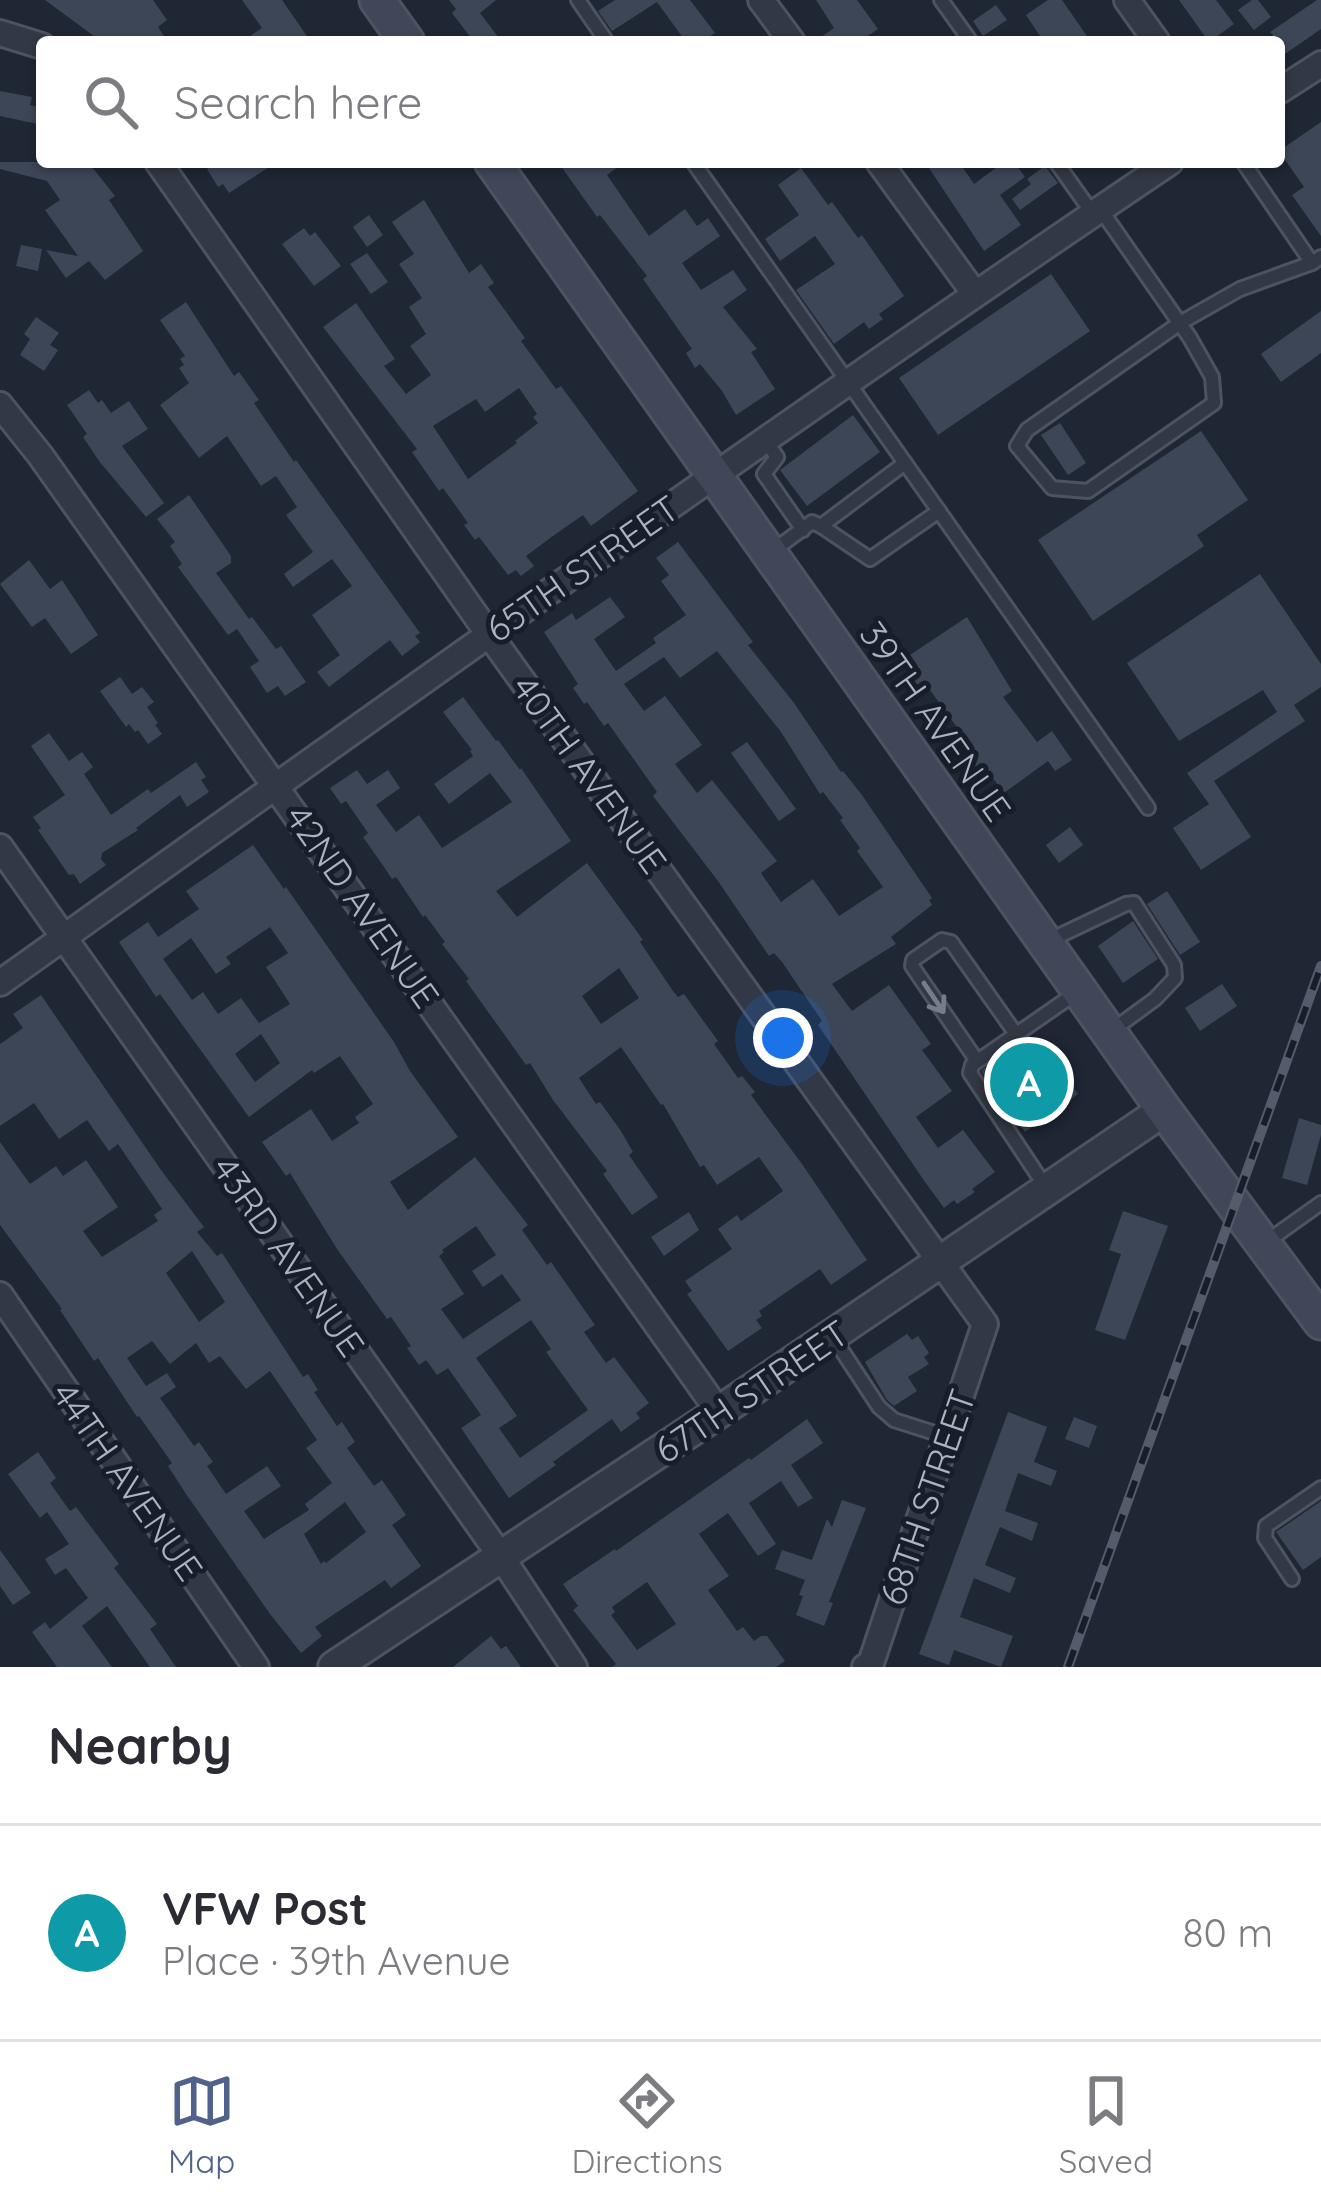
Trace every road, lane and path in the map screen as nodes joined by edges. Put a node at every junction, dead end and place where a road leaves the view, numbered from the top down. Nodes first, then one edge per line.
1 (377, 0) edge
2 (578, 0) edge
3 (761, 0) edge
4 (940, 0) edge
5 (1127, 0) edge
6 (0, 33) edge
7 (403, 36) edge
8 (604, 36) edge
9 (788, 36) edge
10 (966, 36) edge
11 (1152, 36) edge
12 (36, 44) edge
13 (1321, 64) edge
14 (1285, 87) edge
15 (162, 168) edge
16 (496, 168) edge
17 (696, 168) edge
18 (883, 168) edge
19 (1061, 168) edge
20 (1161, 168) edge
21 (1248, 168) edge
22 (1097, 212) junction
23 (1317, 260) edge
24 (975, 293) junction
25 (1180, 323) junction
26 (849, 382) junction
27 (0, 405) edge
28 (765, 440) junction
29 (905, 463) junction
30 (714, 476) junction
31 (939, 511) junction
32 (821, 526) junction
33 (802, 530) junction
34 (770, 554) junction
35 (488, 633) junction
36 (277, 784) junction
37 (1148, 808) dead end
38 (0, 847) edge
39 (64, 937) junction
40 (1046, 943) junction
41 (0, 983) edge
42 (1079, 990) junction
43 (1109, 1033) junction
44 (1016, 1034) junction
45 (977, 1061) junction
46 (1164, 1110) junction
47 (1048, 1190) junction
48 (1321, 1203) edge
49 (1264, 1244) junction
50 (942, 1262) junction
51 (0, 1295) edge
52 (1321, 1322) edge
53 (985, 1324) joint
54 (832, 1336) junction
55 (719, 1412) junction
56 (947, 1437) junction
57 (1321, 1488) edge
58 (502, 1558) junction
59 (1292, 1579) dead end
60 (256, 1667) edge
61 (334, 1667) edge
62 (574, 1667) edge
63 (865, 1667) edge

1 - 7 main road
2 - 8 lane
3 - 9 street
4 - 10 lane
5 - 11 street
6 - 12 street
13 - 14 street
15 - 35 street, 40TH AVENUE
16 - 30 main road, 39TH AVENUE
17 - 26 lane
18 - 24 street
19 - 22 lane
20 - 22 street, 65TH STREET
21 - 23 lane
22 - 24 street, 65TH STREET
22 - 25 lane
23 - 25 lane
24 - 26 street, 65TH STREET
25 - 25 lane
26 - 28 street, 65TH STREET
26 - 29 lane
27 - 36 street, 42ND AVENUE
28 - 30 street, 65TH STREET
28 - 33 lane
29 - 31 lane
29 - 32 lane
30 - 34 main road, 39TH AVENUE
30 - 35 street, 65TH STREET
31 - 32 lane
31 - 37 lane
32 - 33 lane
33 - 34 lane
34 - 40 main road, 39TH AVENUE
35 - 36 street, 65TH STREET
35 - 50 street, 40TH AVENUE
36 - 39 street, 65TH STREET
36 - 55 street, 42ND AVENUE
38 - 39 street, 43RD AVENUE
39 - 41 street, 65TH STREET
39 - 58 street, 43RD AVENUE
40 - 42 main road, 39TH AVENUE
40 - 43 lane
42 - 43 main road, 39TH AVENUE
42 - 44 lane
43 - 46 main road, 39TH AVENUE
44 - 45 lane
44 -> 45 lane
45 - 47 lane
46 - 47 street, 67TH STREET
46 - 49 main road, 39TH AVENUE
47 - 50 street, 67TH STREET
48 - 49 lane
49 - 52 main road, 39TH AVENUE
50 - 53 street, 40TH AVENUE
50 - 54 street, 67TH STREET
51 - 60 street, 44TH AVENUE
53 - 56 street, 68TH STREET
54 - 55 street, 67TH STREET
54 - 56 lane
55 - 58 street, 67TH STREET
56 - 63 street, 68TH STREET
57 - 59 lane
58 - 61 street, 67TH STREET
58 - 62 street, 43RD AVENUE

